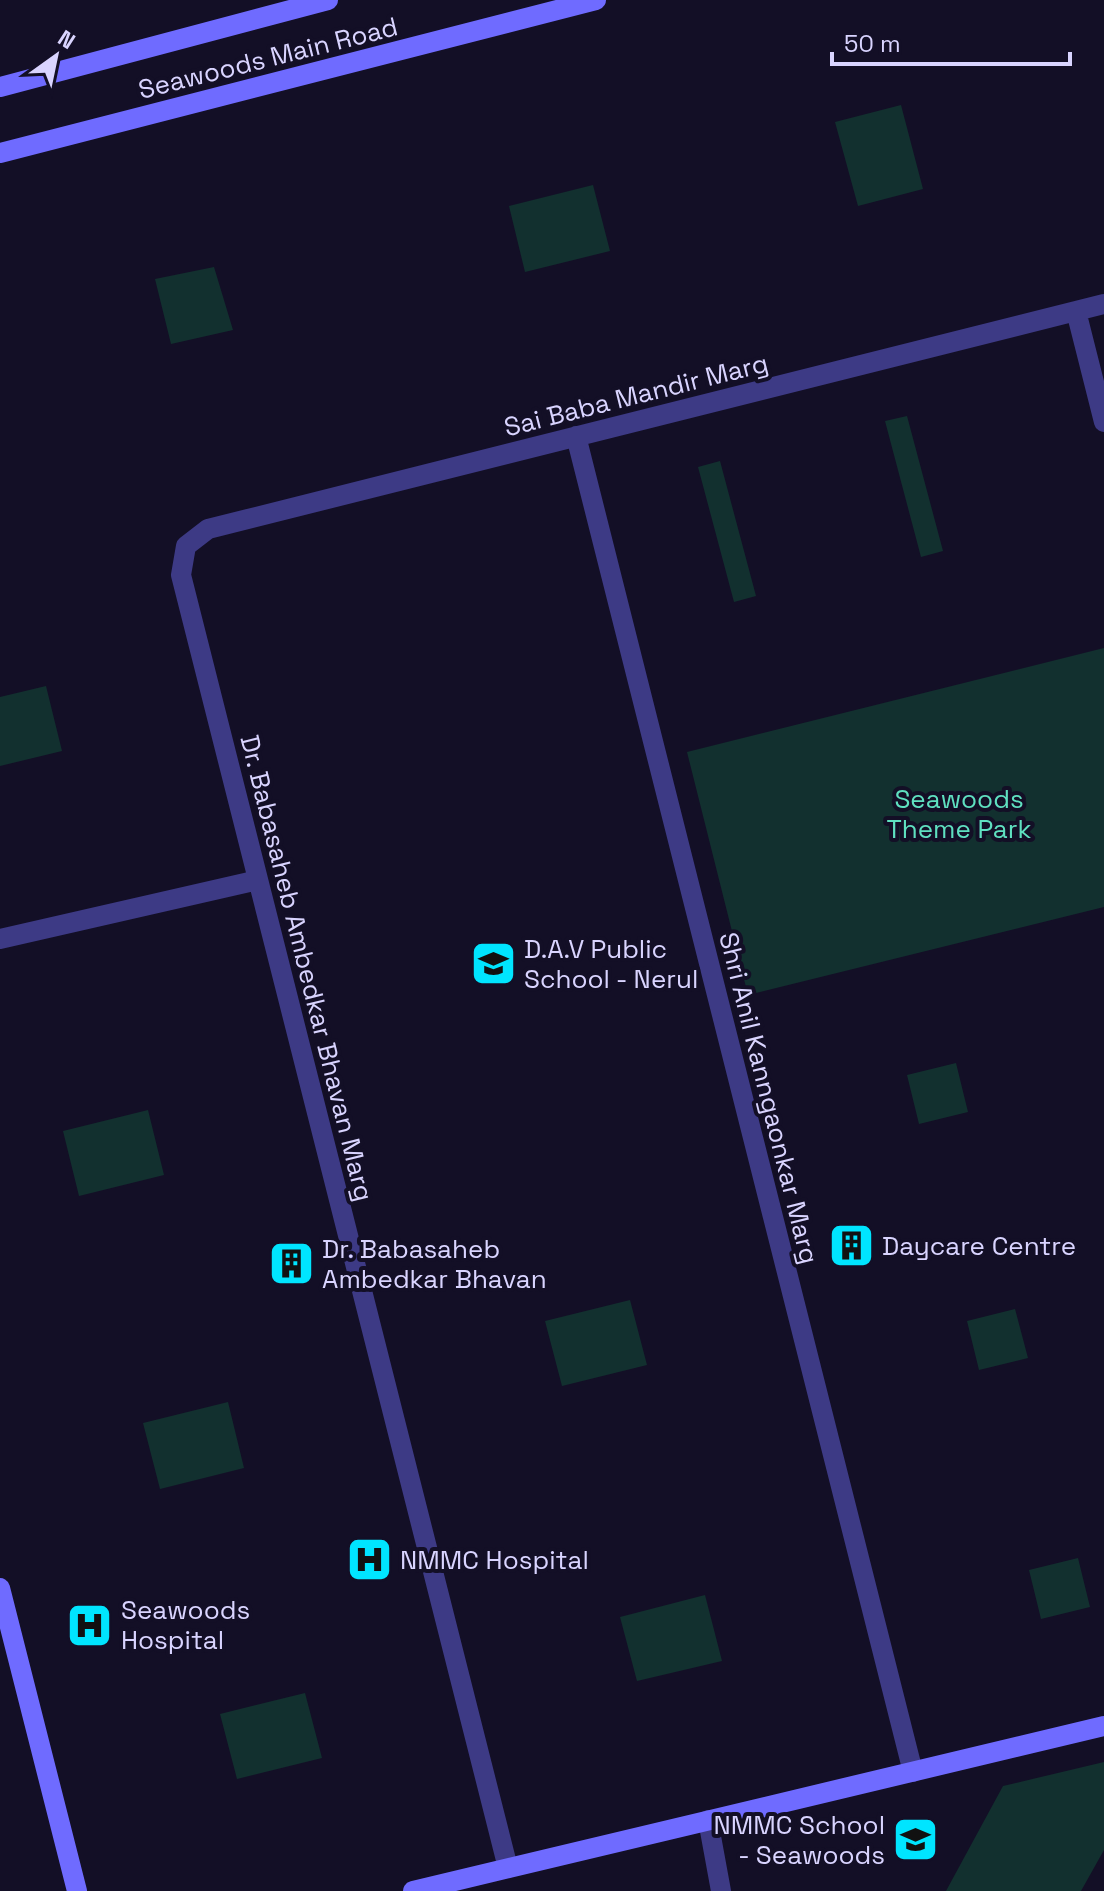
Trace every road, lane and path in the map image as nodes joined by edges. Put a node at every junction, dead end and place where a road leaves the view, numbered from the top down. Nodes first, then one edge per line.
1 (328, 0) edge
2 (596, 0) edge
3 (0, 87) edge
4 (0, 153) edge
5 (1104, 304) edge
6 (1076, 311) junction
7 (1104, 422) edge
8 (576, 436) junction
9 (186, 546) joint
10 (258, 880) junction
11 (0, 939) edge
12 (0, 1588) edge
13 (1104, 1726) edge
14 (913, 1772) junction
15 (708, 1820) junction
16 (508, 1868) junction
17 (77, 1891) edge
18 (415, 1891) edge
19 (721, 1891) edge

1 - 3 street, Seawoods Main Road
2 - 4 street, Seawoods Main Road
5 - 6 street, Sai Baba Mandir Marg
6 - 7 street
6 - 8 street, Sai Baba Mandir Marg
8 - 9 street, Sai Baba Mandir Marg
8 - 14 street, Shri Anil Kanngaonkar Marg
9 - 10 street, Dr. Babasaheb Ambedkar Bhavan Marg
10 - 11 street
10 - 16 street, Dr. Babasaheb Ambedkar Bhavan Marg
12 - 17 street
13 - 14 street
14 - 15 street
15 - 16 street
15 - 19 street
16 - 18 street

